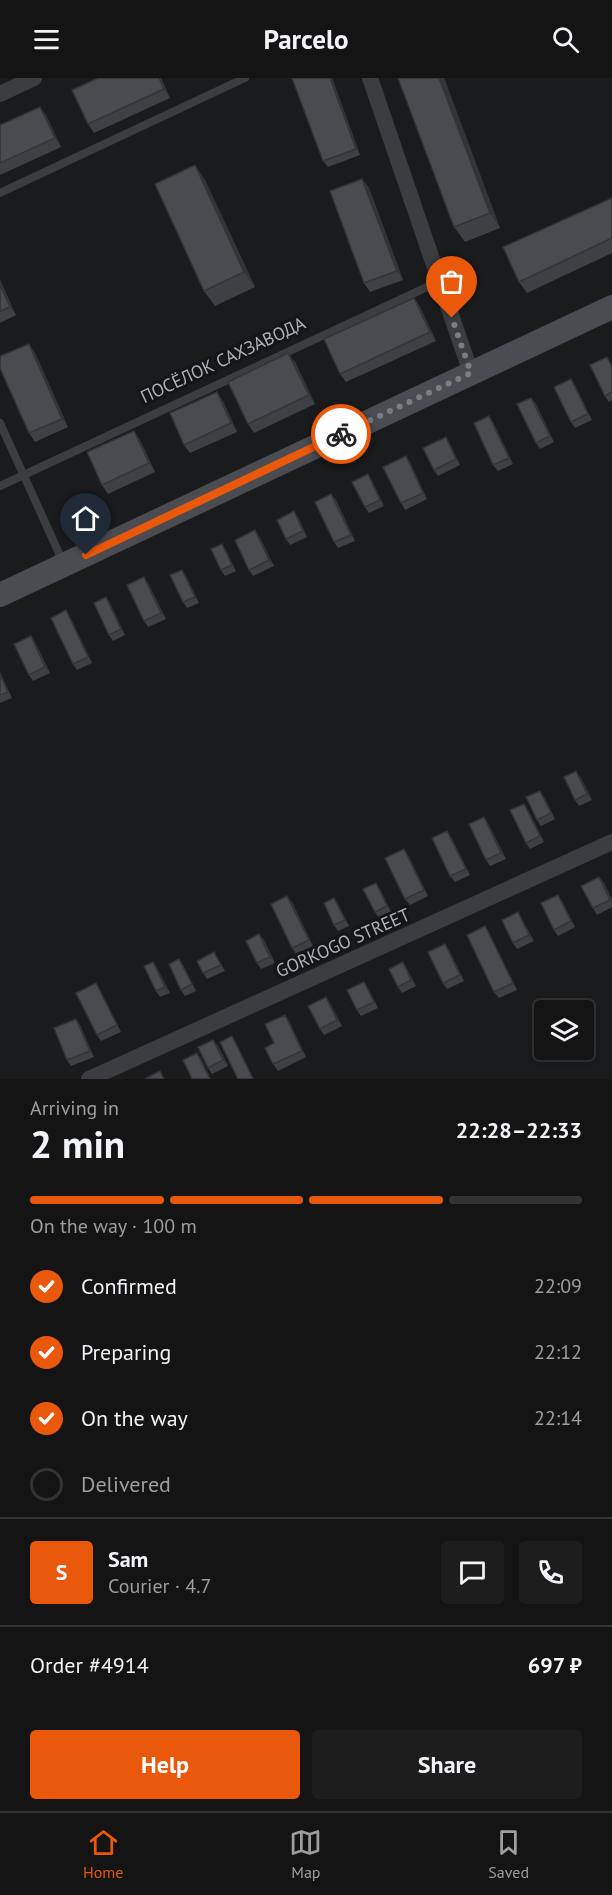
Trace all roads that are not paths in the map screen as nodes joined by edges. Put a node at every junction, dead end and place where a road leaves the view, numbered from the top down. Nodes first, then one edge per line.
1 (34, 78) edge
2 (245, 78) edge
3 (370, 78) edge
4 (0, 94) edge
5 (0, 193) edge
6 (440, 281) junction
7 (612, 307) edge
8 (471, 373) junction
9 (0, 423) edge
10 (23, 474) junction
11 (0, 486) edge
12 (64, 565) junction
13 (0, 595) edge
14 (612, 842) edge
15 (89, 1079) edge

1 - 4 street
2 - 5 lane
3 - 6 street
6 - 8 street
6 - 10 lane, ПОСЁЛОК САХЗАВОДА
7 - 8 street
8 - 12 street
9 - 10 lane
10 - 11 lane, ПОСЁЛОК САХЗАВОДА
10 - 12 lane
12 - 13 street
14 - 15 street, GORKOGO STREET

